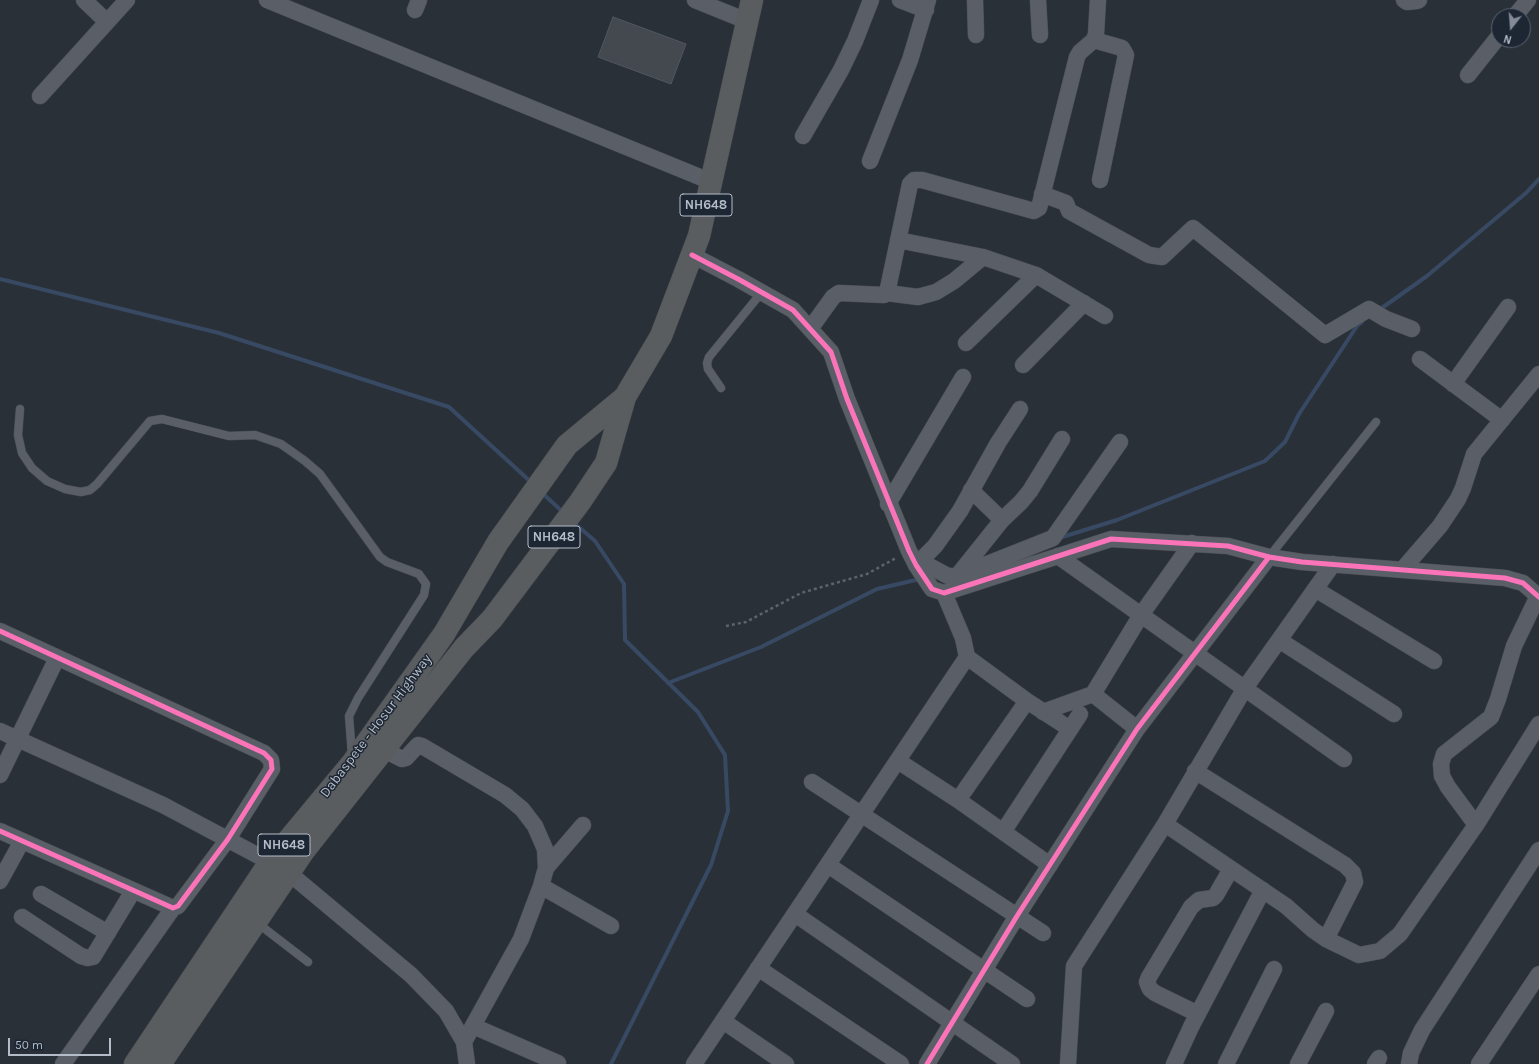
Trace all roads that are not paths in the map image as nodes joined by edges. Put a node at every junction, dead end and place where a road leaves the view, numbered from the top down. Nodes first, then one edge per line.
1 (84, 0) edge
2 (127, 0) edge
3 (267, 0) edge
4 (695, 0) edge
5 (752, 0) edge
6 (871, 0) edge
7 (900, 0) edge
8 (975, 0) edge
9 (1038, 0) edge
10 (1098, 0) edge
11 (1404, 0) edge
12 (1418, 0) edge
13 (1528, 0) edge
14 (927, 5) edge
15 (1522, 8) edge
16 (747, 21) junction
17 (107, 22) junction
18 (976, 35) dead end
19 (1040, 35) dead end
20 (1094, 40) junction
21 (1491, 46) edge
22 (1468, 75) dead end
23 (40, 96) dead end
24 (803, 136) dead end
25 (870, 162) dead end
26 (1100, 180) dead end
27 (712, 182) junction
28 (1042, 194) junction
29 (898, 240) junction
30 (692, 255) junction
31 (984, 257) junction
32 (1036, 275) junction
33 (762, 292) junction
34 (888, 293) junction
35 (1084, 303) junction
36 (1508, 307) dead end
37 (1106, 316) dead end
38 (810, 329) junction
39 (1412, 329) dead end
40 (966, 344) dead end
41 (1420, 359) dead end
42 (1023, 365) dead end
43 (1539, 374) edge
44 (963, 377) dead end
45 (1453, 384) junction
46 (721, 388) dead end
47 (625, 397) junction
48 (1020, 409) dead end
49 (20, 410) dead end
50 (1502, 420) junction
51 (1376, 422) dead end
52 (1062, 439) dead end
53 (1120, 442) dead end
54 (972, 490) junction
55 (888, 504) junction
56 (1002, 520) junction
57 (1192, 543) junction
58 (1058, 556) junction
59 (1269, 557) junction
60 (916, 561) junction
61 (1333, 564) junction
62 (1402, 570) junction
63 (957, 576) junction
64 (1315, 589) junction
65 (938, 591) junction
66 (1539, 597) edge
67 (1141, 616) junction
68 (0, 631) edge
69 (444, 634) junction
70 (1280, 640) junction
71 (464, 648) junction
72 (1195, 654) junction
73 (967, 657) junction
74 (57, 658) junction
75 (1434, 661) dead end
76 (1244, 688) junction
77 (1093, 694) junction
78 (1027, 701) junction
79 (1043, 712) junction
80 (1080, 714) dead end
81 (1394, 714) dead end
82 (1539, 724) edge
83 (1070, 728) junction
84 (1137, 730) junction
85 (0, 731) edge
86 (17, 739) junction
87 (384, 750) junction
88 (1344, 759) dead end
89 (898, 761) junction
90 (353, 762) junction
91 (1195, 771) junction
92 (0, 775) edge
93 (812, 782) dead end
94 (958, 800) junction
95 (862, 815) junction
96 (1165, 824) junction
97 (1476, 824) junction
98 (583, 826) dead end
99 (0, 831) edge
100 (1003, 832) junction
101 (228, 839) junction
102 (22, 841) junction
103 (1536, 860) edge
104 (270, 862) junction
105 (828, 865) junction
106 (1050, 865) junction
107 (546, 868) junction
108 (1231, 869) junction
109 (289, 873) junction
110 (0, 881) edge
111 (541, 886) junction
112 (1263, 890) junction
113 (133, 891) junction
114 (41, 894) dead end
115 (173, 908) junction
116 (794, 914) junction
117 (1017, 916) junction
118 (22, 917) dead end
119 (256, 922) junction
120 (611, 926) dead end
121 (108, 933) junction
122 (1044, 933) dead end
123 (1326, 940) junction
124 (308, 962) dead end
125 (758, 968) junction
126 (1274, 969) dead end
127 (984, 970) junction
128 (1539, 974) edge
129 (1027, 998) dead end
130 (1326, 1012) dead end
131 (1198, 1014) junction
132 (723, 1021) junction
133 (952, 1023) junction
134 (473, 1026) junction
135 (464, 1042) junction
136 (558, 1063) edge
137 (62, 1064) edge
138 (135, 1064) edge
139 (160, 1064) edge
140 (466, 1064) edge
141 (694, 1064) edge
142 (786, 1064) edge
143 (901, 1064) edge
144 (927, 1064) edge
145 (1012, 1064) edge
146 (1068, 1064) edge
147 (1174, 1064) edge
148 (1226, 1064) edge
149 (1298, 1064) edge
150 (1409, 1064) edge
151 (1479, 1064) edge

1 - 17 street
2 - 17 street
3 - 27 street
4 - 16 street
5 - 16 highway, Dabaspete - Hosur Highway / NH648
6 - 24 street
7 - 14 street
8 - 18 street
9 - 19 street
10 - 20 street
11 - 12 street
13 - 15 street
14 - 25 street
16 - 27 highway, Dabaspete - Hosur Highway / NH648
17 - 23 street
20 - 26 street
20 - 28 street
21 - 22 street
27 - 30 highway, Dabaspete - Hosur Highway / NH648
28 - 29 street
28 - 39 street
29 - 31 street
29 - 34 street
30 - 33 street
30 - 47 highway, Dabaspete - Hosur Highway / NH648
31 - 32 street
31 - 34 street
32 - 35 street
32 - 40 street
33 - 38 street
33 - 46 lane
34 - 38 street
35 - 37 street
35 - 42 street
36 - 45 street
38 - 55 street
41 - 45 street
43 - 50 street
44 - 55 street
45 - 50 street
47 - 69 highway, Dabaspete - Hosur Highway / NH648
47 - 71 highway, Dabaspete - Hosur Highway / NH648
48 - 54 street
49 - 90 lane
50 - 62 street
51 - 59 lane
52 - 56 street
53 - 63 street
54 - 56 street
54 - 60 street
55 - 60 street
56 - 63 street
57 - 58 street
57 - 59 street
57 - 67 street
58 - 65 street
58 - 67 street
59 - 61 street
59 - 72 street
60 - 63 street
60 - 65 street
61 - 62 street
61 - 64 street
62 - 66 street
64 - 70 street
64 - 75 street
65 - 73 street
66 - 97 street
67 - 72 street
67 - 77 street
68 - 74 street
69 - 71 highway
69 - 90 highway, Dabaspete - Hosur Highway / NH648
70 - 76 street
70 - 81 street
71 - 87 highway, NH648
72 - 76 street
72 - 84 street
73 - 78 street
73 - 89 street
74 - 86 street
74 - 101 street
76 - 88 street
76 - 91 street
77 - 79 street
77 - 84 street
78 - 79 street
78 - 94 street
79 - 83 street
80 - 83 street
82 - 97 street
83 - 100 street
84 - 106 street
85 - 86 street
86 - 92 street
86 - 101 street
87 - 107 street
87 - 109 highway, NH648
89 - 94 street
89 - 95 street
90 - 104 highway, Dabaspete - Hosur Highway / NH648
91 - 96 street
91 - 123 street
93 - 95 street
94 - 100 street
95 - 105 street
95 - 117 street
96 - 108 street
96 - 146 street
97 - 123 street
98 - 107 street
99 - 102 street
100 - 106 street
101 - 104 street
101 - 115 street
102 - 110 street
102 - 113 street
103 - 150 street
104 - 109 street
104 - 138 highway, Dabaspete - Hosur Highway / NH648
105 - 116 street
105 - 127 street
106 - 117 street
107 - 111 street
108 - 112 street
108 - 131 street
109 - 119 highway, NH648
109 - 135 street
111 - 120 street
111 - 134 street
112 - 123 street
112 - 131 street
113 - 115 street
113 - 121 street
114 - 121 street
115 - 137 street
116 - 125 street
116 - 133 street
117 - 122 street
117 - 127 street
118 - 121 street
119 - 124 lane
119 - 139 highway, NH648
125 - 132 street
125 - 143 street
126 - 148 street
127 - 129 street
127 - 133 street
128 - 151 street
130 - 149 street
131 - 147 street
132 - 141 street
132 - 142 street
133 - 144 street
133 - 145 street
134 - 135 street
134 - 136 street
135 - 140 street

